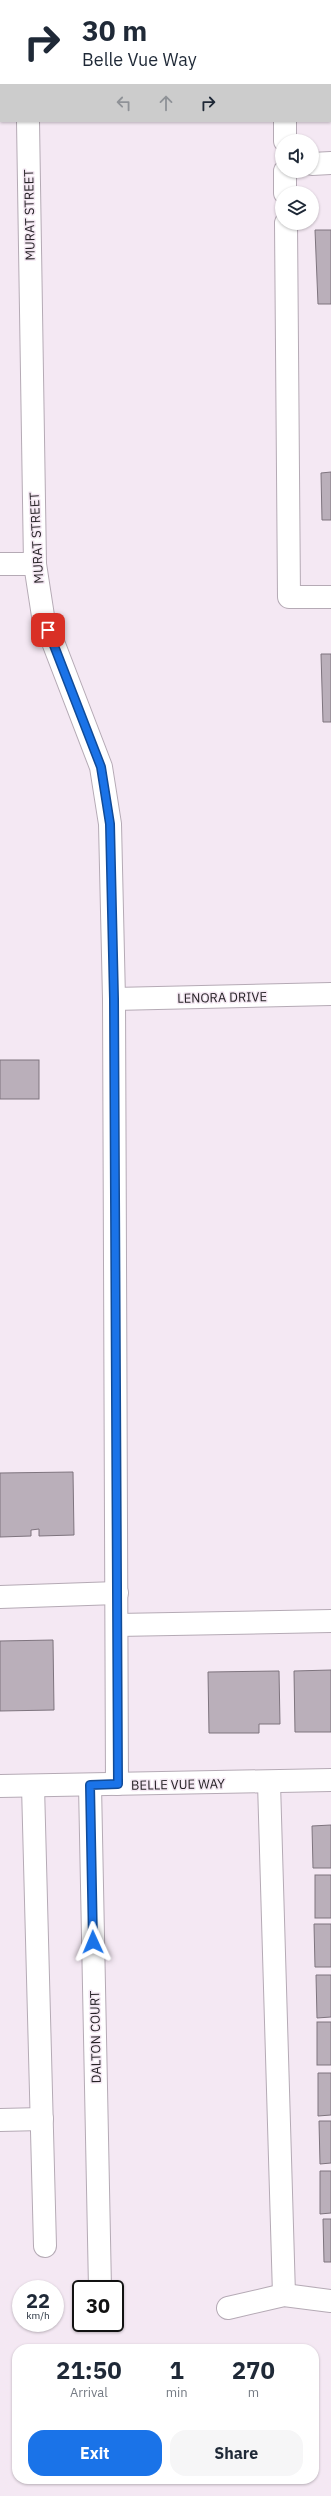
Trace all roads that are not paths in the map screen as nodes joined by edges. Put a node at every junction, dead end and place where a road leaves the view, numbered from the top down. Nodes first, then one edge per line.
1 (28, 122) edge
2 (285, 122) edge
3 (285, 134) edge
4 (331, 163) edge
5 (319, 164) edge
6 (286, 230) edge
7 (0, 564) edge
8 (35, 564) junction
9 (331, 596) edge
10 (331, 994) edge
11 (114, 999) junction
12 (117, 1593) junction
13 (0, 1597) edge
14 (331, 1622) edge
15 (117, 1625) junction
16 (331, 1780) edge
17 (269, 1783) junction
18 (118, 1784) junction
19 (90, 1785) junction
20 (0, 1786) edge
21 (33, 1786) junction
22 (42, 2119) junction
23 (0, 2120) edge
24 (45, 2246) dead end
25 (100, 2280) edge
26 (284, 2295) junction
27 (331, 2301) edge
28 (228, 2308) dead end

1 - 8 street, MURAT STREET
2 - 3 street
4 - 5 street
6 - 9 street
7 - 8 street
8 - 11 street, MURAT STREET
10 - 11 street, LENORA DRIVE
11 - 12 street, MURAT STREET
12 - 13 street
12 - 15 street, MURAT STREET
14 - 15 street
15 - 18 street, MURAT STREET
16 - 17 street, BELLE VUE WAY
17 - 18 street, BELLE VUE WAY
17 - 26 street
18 - 19 street, BELLE VUE WAY
19 - 21 street, BELLE VUE WAY
19 - 25 street, DALTON COURT
20 - 21 street, BELLE VUE WAY
21 - 22 street
22 - 23 street
22 - 24 street
26 - 27 street
26 - 28 street

